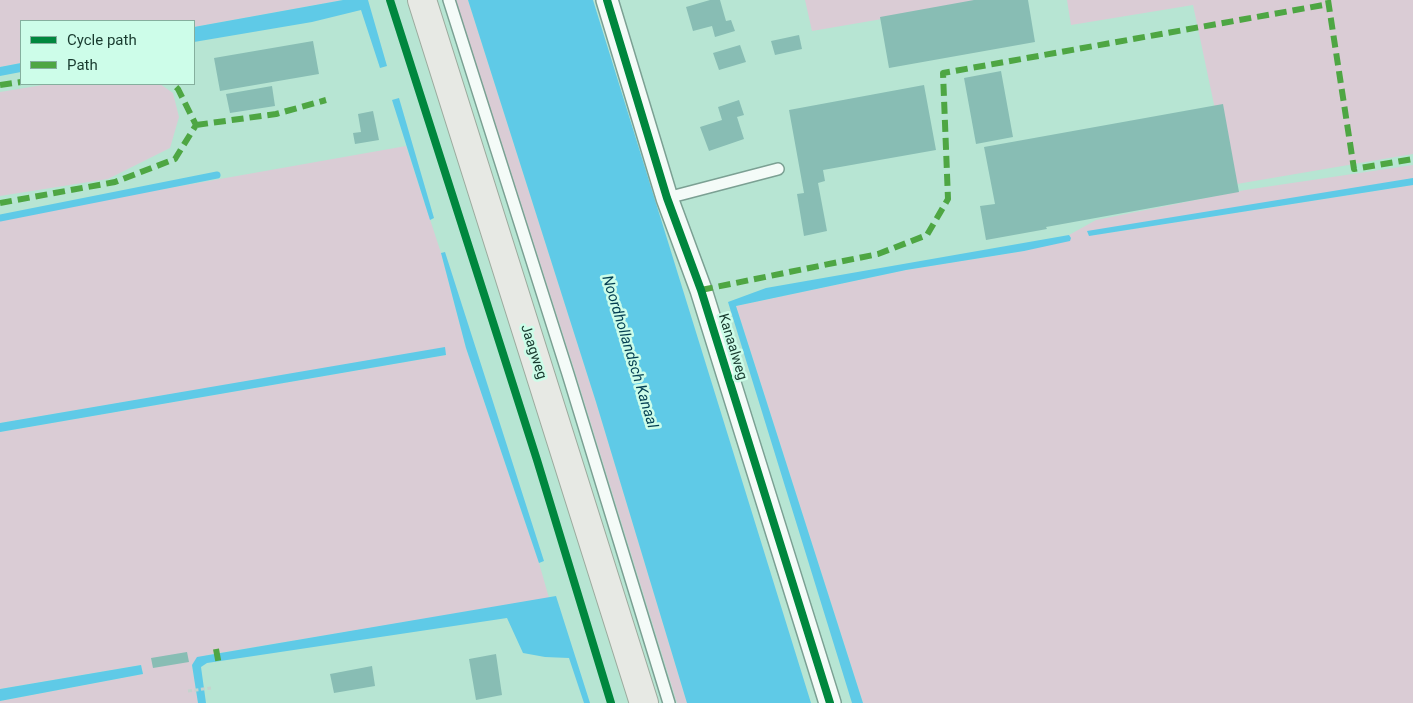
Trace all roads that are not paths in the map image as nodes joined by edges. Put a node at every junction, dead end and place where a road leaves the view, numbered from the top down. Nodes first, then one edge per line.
1 (422, 0) edge
2 (449, 0) edge
3 (607, 0) edge
4 (778, 169) dead end
5 (667, 198) junction
6 (644, 703) edge
7 (669, 703) edge
8 (830, 703) edge

1 - 6 main road, Jaagweg
2 - 7 lane
3 - 5 street, Kanaalweg
4 - 5 lane
5 - 8 street, Kanaalweg

